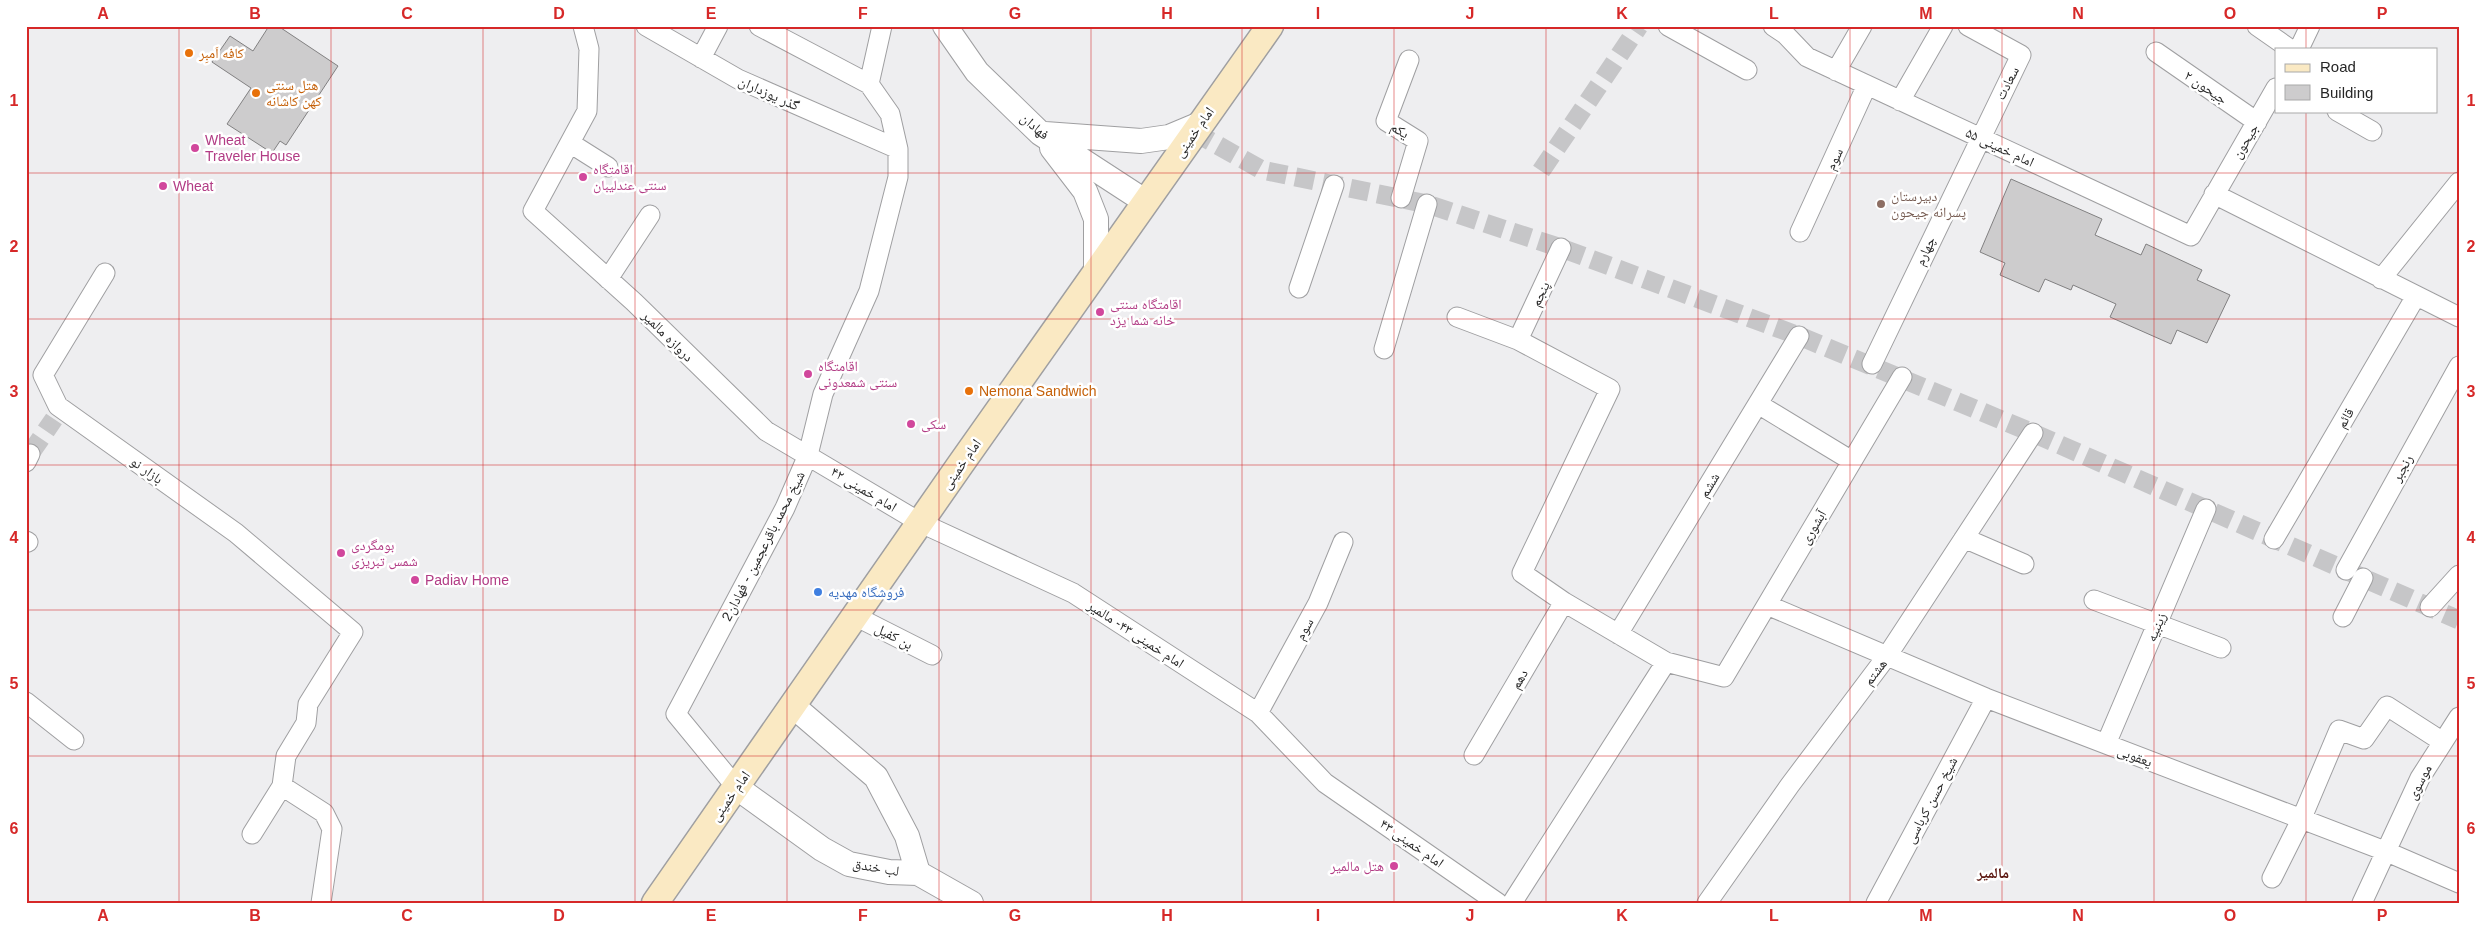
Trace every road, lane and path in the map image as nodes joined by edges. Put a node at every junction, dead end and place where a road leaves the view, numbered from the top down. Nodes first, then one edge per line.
1 (583, 26) edge
2 (646, 26) edge
3 (718, 26) edge
4 (759, 26) edge
5 (882, 26) edge
6 (945, 26) edge
7 (1270, 26) edge
8 (1668, 26) edge
9 (1773, 26) edge
10 (1862, 26) edge
11 (1942, 26) edge
12 (1968, 26) edge
13 (2257, 26) edge
14 (2310, 26) edge
15 (2289, 48) edge
16 (2299, 48) edge
17 (2156, 52) dead end
18 (701, 58) junction
19 (1408, 60) dead end
20 (1747, 70) dead end
21 (1836, 71) junction
22 (869, 84) junction
23 (1867, 86) junction
24 (2275, 90) edge
25 (1900, 101) junction
26 (2339, 112) edge
27 (2257, 122) junction
28 (1200, 124) junction
29 (2372, 131) dead end
30 (1040, 133) junction
31 (1979, 138) junction
32 (570, 142) junction
33 (898, 149) junction
34 (608, 167) dead end
35 (2458, 184) edge
36 (1334, 185) dead end
37 (2214, 194) junction
38 (1401, 198) dead end
39 (1146, 202) junction
40 (1427, 204) dead end
41 (650, 215) dead end
42 (1800, 232) dead end
43 (1561, 248) dead end
44 (105, 273) dead end
45 (1096, 273) junction
46 (608, 278) junction
47 (2381, 279) junction
48 (1299, 288) dead end
49 (2416, 296) junction
50 (1457, 317) dead end
51 (2459, 317) edge
52 (1799, 336) dead end
53 (1518, 340) junction
54 (1384, 349) dead end
55 (1872, 364) dead end
56 (2459, 366) edge
57 (1902, 377) dead end
58 (1758, 404) junction
59 (2033, 433) dead end
60 (808, 455) junction
61 (1852, 462) junction
62 (2206, 509) dead end
63 (921, 523) junction
64 (1964, 538) junction
65 (2274, 539) dead end
66 (1343, 542) dead end
67 (2024, 564) dead end
68 (2459, 575) edge
69 (2094, 600) dead end
70 (1564, 602) junction
71 (1766, 605) junction
72 (2430, 607) dead end
73 (856, 616) junction
74 (2343, 617) dead end
75 (2157, 624) junction
76 (1618, 634) junction
77 (2221, 648) dead end
78 (932, 656) dead end
79 (1887, 656) junction
80 (1666, 662) junction
81 (1986, 698) junction
82 (26, 702) edge
83 (793, 706) junction
84 (1258, 713) junction
85 (2459, 717) edge
86 (74, 740) dead end
87 (2443, 742) junction
88 (2106, 744) junction
89 (1474, 755) dead end
90 (1325, 783) joint
91 (282, 786) junction
92 (736, 787) junction
93 (2301, 820) junction
94 (252, 834) dead end
95 (2385, 851) junction
96 (918, 873) junction
97 (2272, 878) dead end
98 (2459, 883) edge
99 (321, 903) edge
100 (655, 903) edge
101 (971, 903) edge
102 (1498, 903) edge
103 (1512, 903) edge
104 (1707, 903) edge
105 (1876, 903) edge
106 (2362, 903) edge

1 - 32 street
2 - 18 street, گذر يوزداران
3 - 18 street
4 - 22 street
5 - 22 street
6 - 30 street, فهادان
7 - 28 main road, امام خمینی
8 - 20 street
9 - 21 street, امام خمینی ۵۵
10 - 21 street
11 - 25 street
12 - 31 street, سعادت
13 - 15 street
14 - 16 street
17 - 27 street, جیحون ۲
18 - 33 street, گذر يوزداران
19 - 38 street, یکم
21 - 23 street, امام خمینی ۵۵
22 - 33 street, شیخ محمد باقرعجمین - فهادان2
23 - 25 street, امام خمینی ۵۵
23 - 42 street, سوم
24 - 27 street, جیحون
25 - 31 street, امام خمینی ۵۵
26 - 29 street
27 - 37 street, جیحون
28 - 30 street
28 - 39 main road, امام خمینی
30 - 39 street, فهادان
30 - 45 street
31 - 37 street, امام خمینی ۵۵
31 - 55 street, چهارم
32 - 34 street
32 - 46 street, دروازه مالمیر
33 - 60 street, شیخ محمد باقرعجمین - فهادان2
35 - 47 street
36 - 48 street
37 - 47 street
39 - 45 main road, امام خمینی
40 - 54 street
41 - 46 street
43 - 53 street, پنجم
44 - 91 street, بازار نو
45 - 63 main road, امام خمینی
46 - 60 street, دروازه مالمیر
47 - 49 street
49 - 51 street
49 - 65 street, قائم
50 - 53 street
52 - 58 street, ششم
53 - 70 street
56 - 74 street, رنجبر
57 - 61 street, آبشوری
58 - 61 street
58 - 76 street, ششم
59 - 64 street, هشتم
60 - 63 street, امام خمینی ۴۲
60 - 92 street, شیخ محمد باقرعجمین - فهادان2
61 - 71 street, آبشوری
62 - 75 street, زینبیه
63 - 73 main road, امام خمینی
63 - 84 street, امام خمینی ۴۳- مالمیر
64 - 67 street
64 - 79 street, هشتم
66 - 84 street, سوم
68 - 72 street
69 - 75 street
70 - 76 street
70 - 89 street, دهم
71 - 79 street, یعقوبی
71 - 80 street, آبشوری
73 - 78 street, بن کفیل
73 - 83 main road, امام خمینی
75 - 77 street
75 - 88 street, زینبیه
76 - 80 street
79 - 81 street, یعقوبی
79 - 104 street, هشتم
80 - 103 street
81 - 88 street, یعقوبی
81 - 105 street, شیخ حسن کرباسی
82 - 86 street
83 - 92 main road, امام خمینی
83 - 96 street
84 - 90 street, امام خمینی ۴۳- مالمیر
85 - 87 street, موسوی
87 - 93 street
87 - 95 street, موسوی
88 - 93 street, یعقوبی
90 - 102 street, امام خمینی ۴۳
91 - 94 street
91 - 99 street
92 - 96 street, لب خندق
92 - 100 main road, امام خمینی
93 - 95 street, یعقوبی
93 - 97 street
95 - 98 street, یعقوبی
95 - 106 street, موسوی
96 - 101 street, لب خندق

